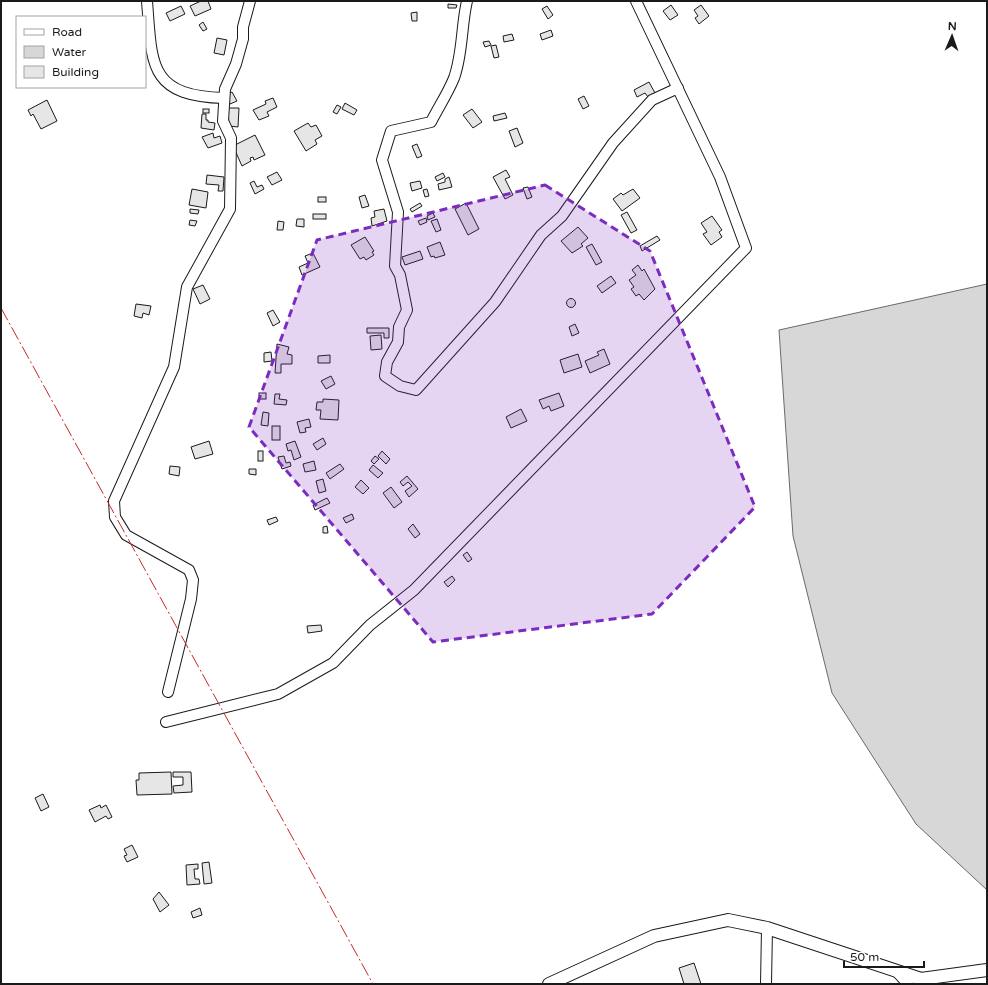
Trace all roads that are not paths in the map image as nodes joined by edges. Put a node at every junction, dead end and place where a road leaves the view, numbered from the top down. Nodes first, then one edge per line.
1 (147, 1) edge
2 (250, 1) edge
3 (467, 1) edge
4 (636, 1) edge
5 (678, 88) junction
6 (224, 98) junction
7 (168, 692) dead end
8 (166, 722) dead end
9 (767, 928) junction
10 (987, 970) edge
11 (896, 971) junction
12 (549, 984) edge
13 (766, 984) edge
14 (908, 984) edge

1 - 6 street
2 - 6 street
3 - 5 street
4 - 5 street
5 - 8 street
6 - 7 street
9 - 11 street
9 - 12 street
9 - 13 street
10 - 11 street
11 - 14 street

